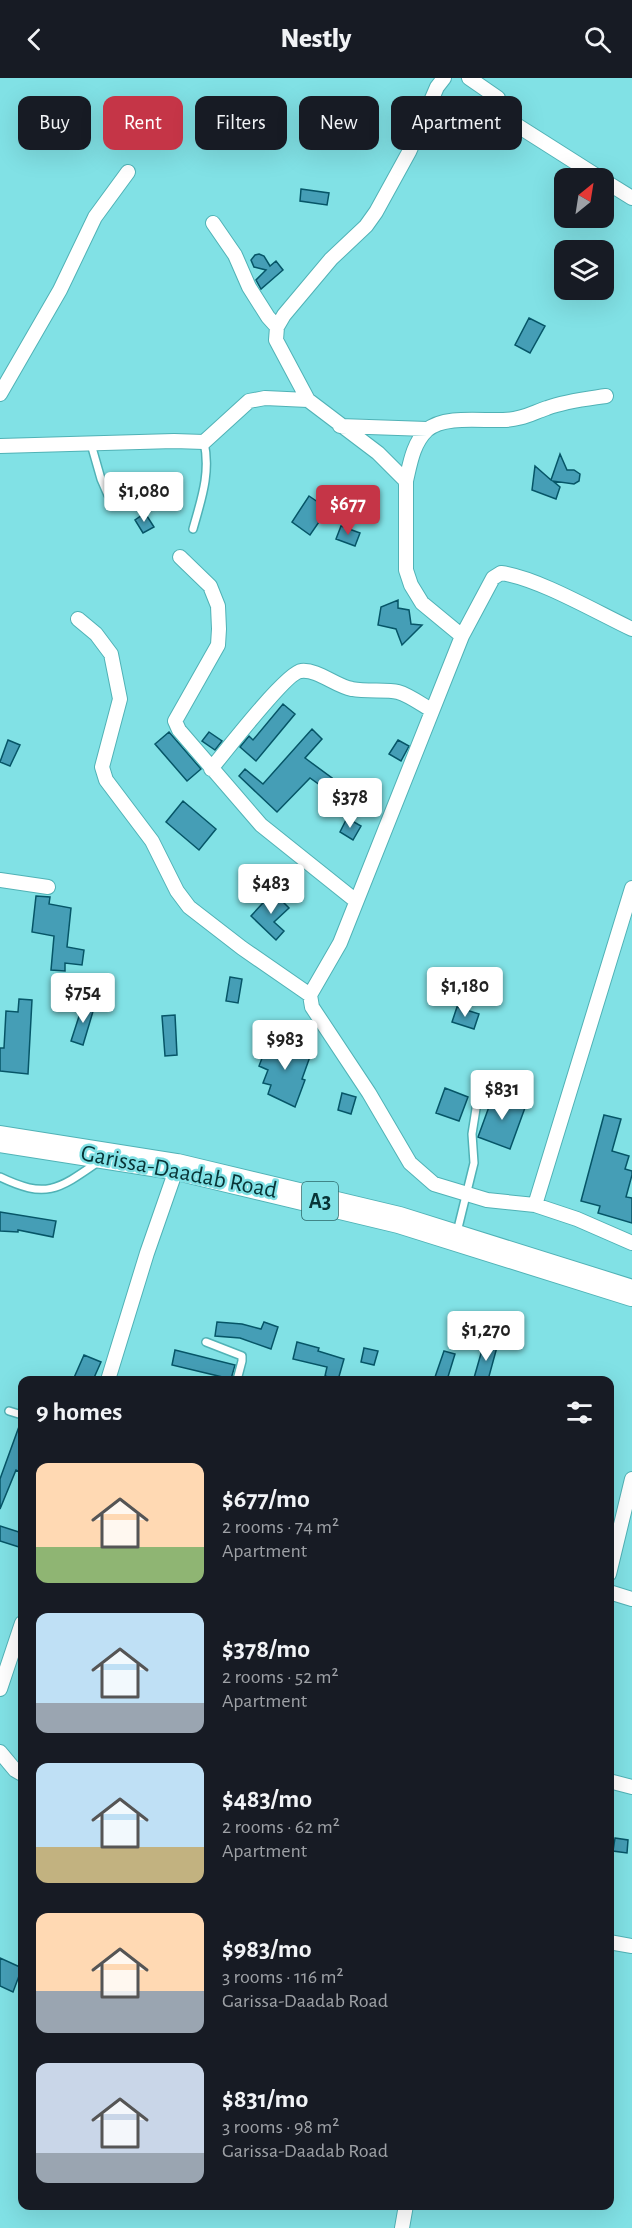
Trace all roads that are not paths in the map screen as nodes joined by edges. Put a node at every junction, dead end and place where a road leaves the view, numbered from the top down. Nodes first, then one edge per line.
1 (444, 78) edge
2 (469, 78) edge
3 (585, 168) edge
4 (128, 172) dead end
5 (614, 187) edge
6 (632, 198) edge
7 (213, 223) dead end
8 (277, 327) junction
9 (0, 394) edge
10 (606, 396) dead end
11 (308, 400) junction
12 (340, 426) junction
13 (427, 429) junction
14 (204, 442) junction
15 (90, 444) junction
16 (0, 446) edge
17 (406, 481) junction
18 (108, 495) dead end
19 (193, 529) dead end
20 (180, 557) dead end
21 (78, 619) dead end
22 (632, 629) edge
23 (462, 636) junction
24 (431, 710) junction
25 (211, 769) junction
26 (0, 880) edge
27 (48, 887) dead end
28 (632, 888) edge
29 (356, 902) junction
30 (310, 995) junction
31 (478, 1096) dead end
32 (0, 1139) edge
33 (105, 1156) junction
34 (177, 1167) junction
35 (0, 1177) edge
36 (467, 1195) junction
37 (536, 1205) junction
38 (456, 1237) junction
39 (632, 1243) edge
40 (632, 1293) edge
41 (206, 1342) dead end
42 (109, 1376) edge
43 (238, 1376) edge
44 (9, 1411) dead end
45 (18, 1414) edge
46 (632, 1479) edge
47 (614, 1553) edge
48 (614, 1594) edge
49 (632, 1599) edge
50 (18, 1635) edge
51 (0, 1687) edge
52 (0, 1752) edge
53 (18, 1772) edge
54 (614, 1782) edge
55 (632, 1787) edge
56 (614, 1943) edge
57 (632, 1946) edge
58 (404, 2210) edge
59 (402, 2228) edge

1 - 8 street
2 - 3 street
4 - 9 street
5 - 6 street
7 - 8 street
8 - 11 street
10 - 13 street
11 - 12 street
11 - 14 street
12 - 13 street
12 - 17 street
13 - 17 street
14 - 15 street
14 - 19 lane
15 - 16 street
15 - 18 lane
17 - 23 street
20 - 25 street
21 - 30 street
22 - 23 street
23 - 24 street
24 - 25 street
24 - 29 street
25 - 29 street
26 - 27 street
28 - 37 street
29 - 30 street
30 - 36 street
31 - 36 lane
32 - 33 highway, Garissa-Daadab Road / A3
33 - 34 highway, Garissa-Daadab Road / A3
33 - 35 lane
34 - 38 highway, Garissa-Daadab Road / A3
34 - 42 street
36 - 37 street
36 - 38 lane
37 - 39 street
38 - 40 highway, Garissa-Daadab Road / A3
41 - 43 lane
44 - 45 lane
46 - 47 street
48 - 49 street
50 - 51 street
52 - 53 street
54 - 55 street
56 - 57 street
58 - 59 street

